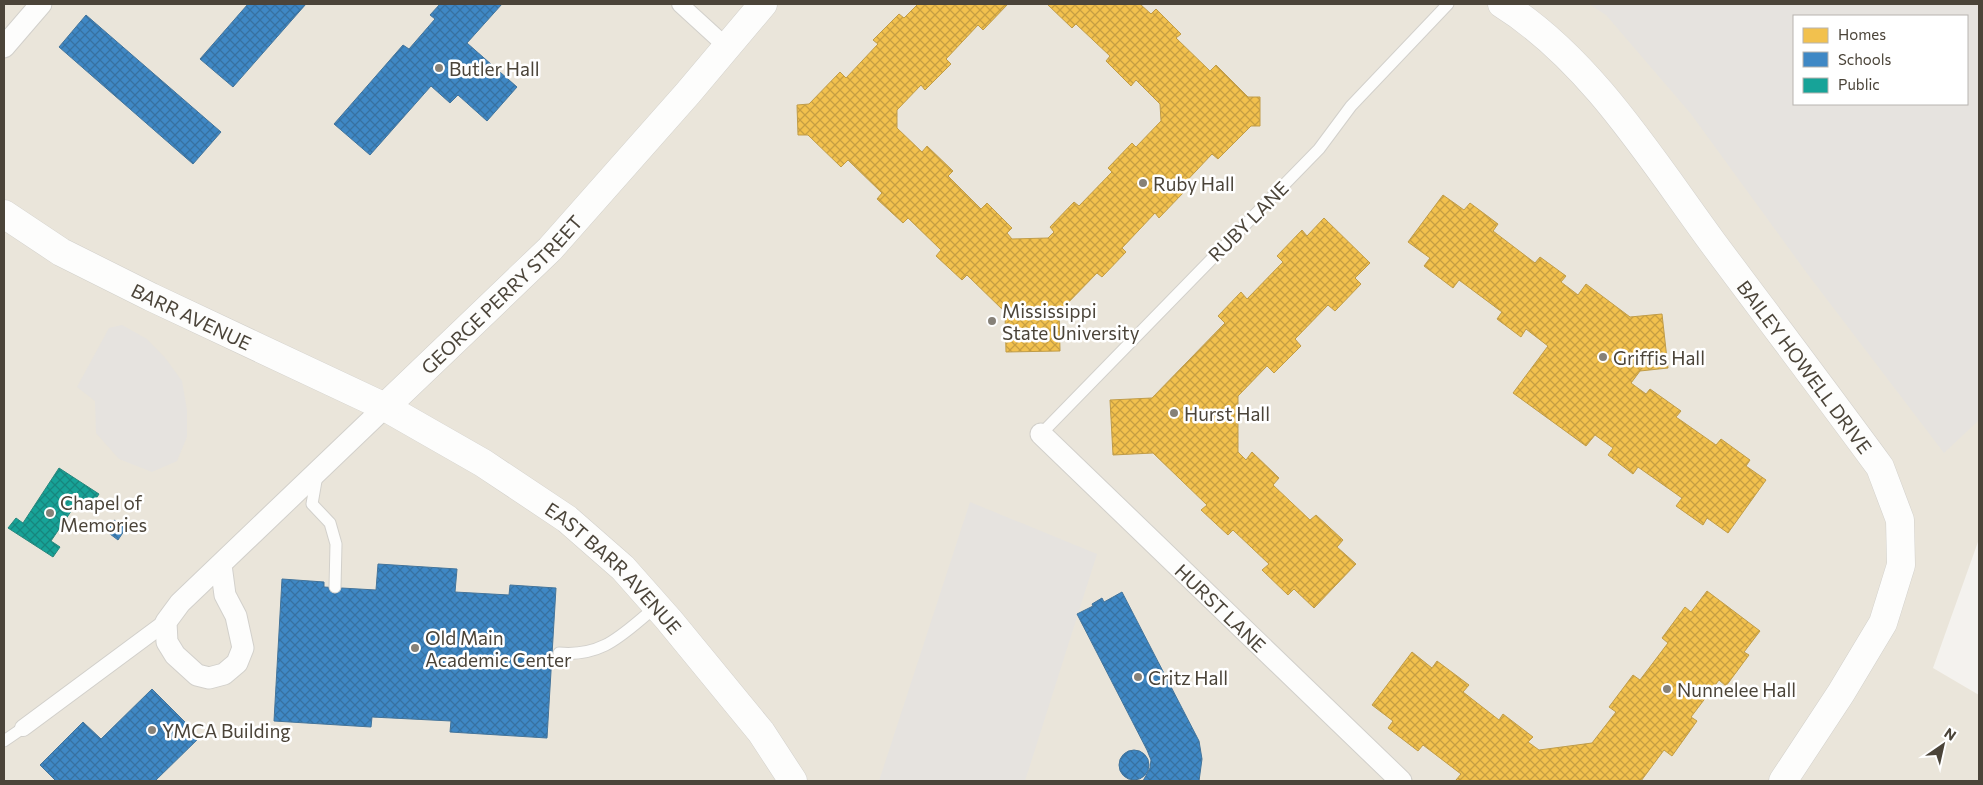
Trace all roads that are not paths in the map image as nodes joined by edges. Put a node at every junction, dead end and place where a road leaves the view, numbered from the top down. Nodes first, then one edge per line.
1 (41, 4) edge
2 (680, 4) edge
3 (763, 4) edge
4 (1448, 4) edge
5 (1502, 4) edge
6 (727, 47) junction
7 (4, 48) edge
8 (4, 214) edge
9 (385, 407) junction
10 (1041, 434) joint
11 (318, 470) junction
12 (221, 565) junction
13 (335, 587) dead end
14 (657, 606) junction
15 (166, 622) junction
16 (559, 653) dead end
17 (23, 728) joint
18 (4, 741) edge
19 (793, 781) edge
20 (1401, 781) edge
21 (1783, 781) edge

1 - 7 street
2 - 6 street
3 - 6 street, GEORGE PERRY STREET
4 - 10 lane, RUBY LANE
5 - 21 street, BAILEY HOWELL DRIVE
6 - 9 street, GEORGE PERRY STREET
8 - 9 street, BARR AVENUE
9 - 11 street, GEORGE PERRY STREET
9 - 14 street, EAST BARR AVENUE
10 - 20 street, HURST LANE
11 - 12 street, GEORGE PERRY STREET
11 - 13 lane
12 - 15 street, GEORGE PERRY STREET
12 - 15 street
14 - 16 lane
14 - 19 street, EAST BARR AVENUE
15 - 17 street, GEORGE PERRY STREET
17 - 18 lane, GEORGE PERRY STREET

